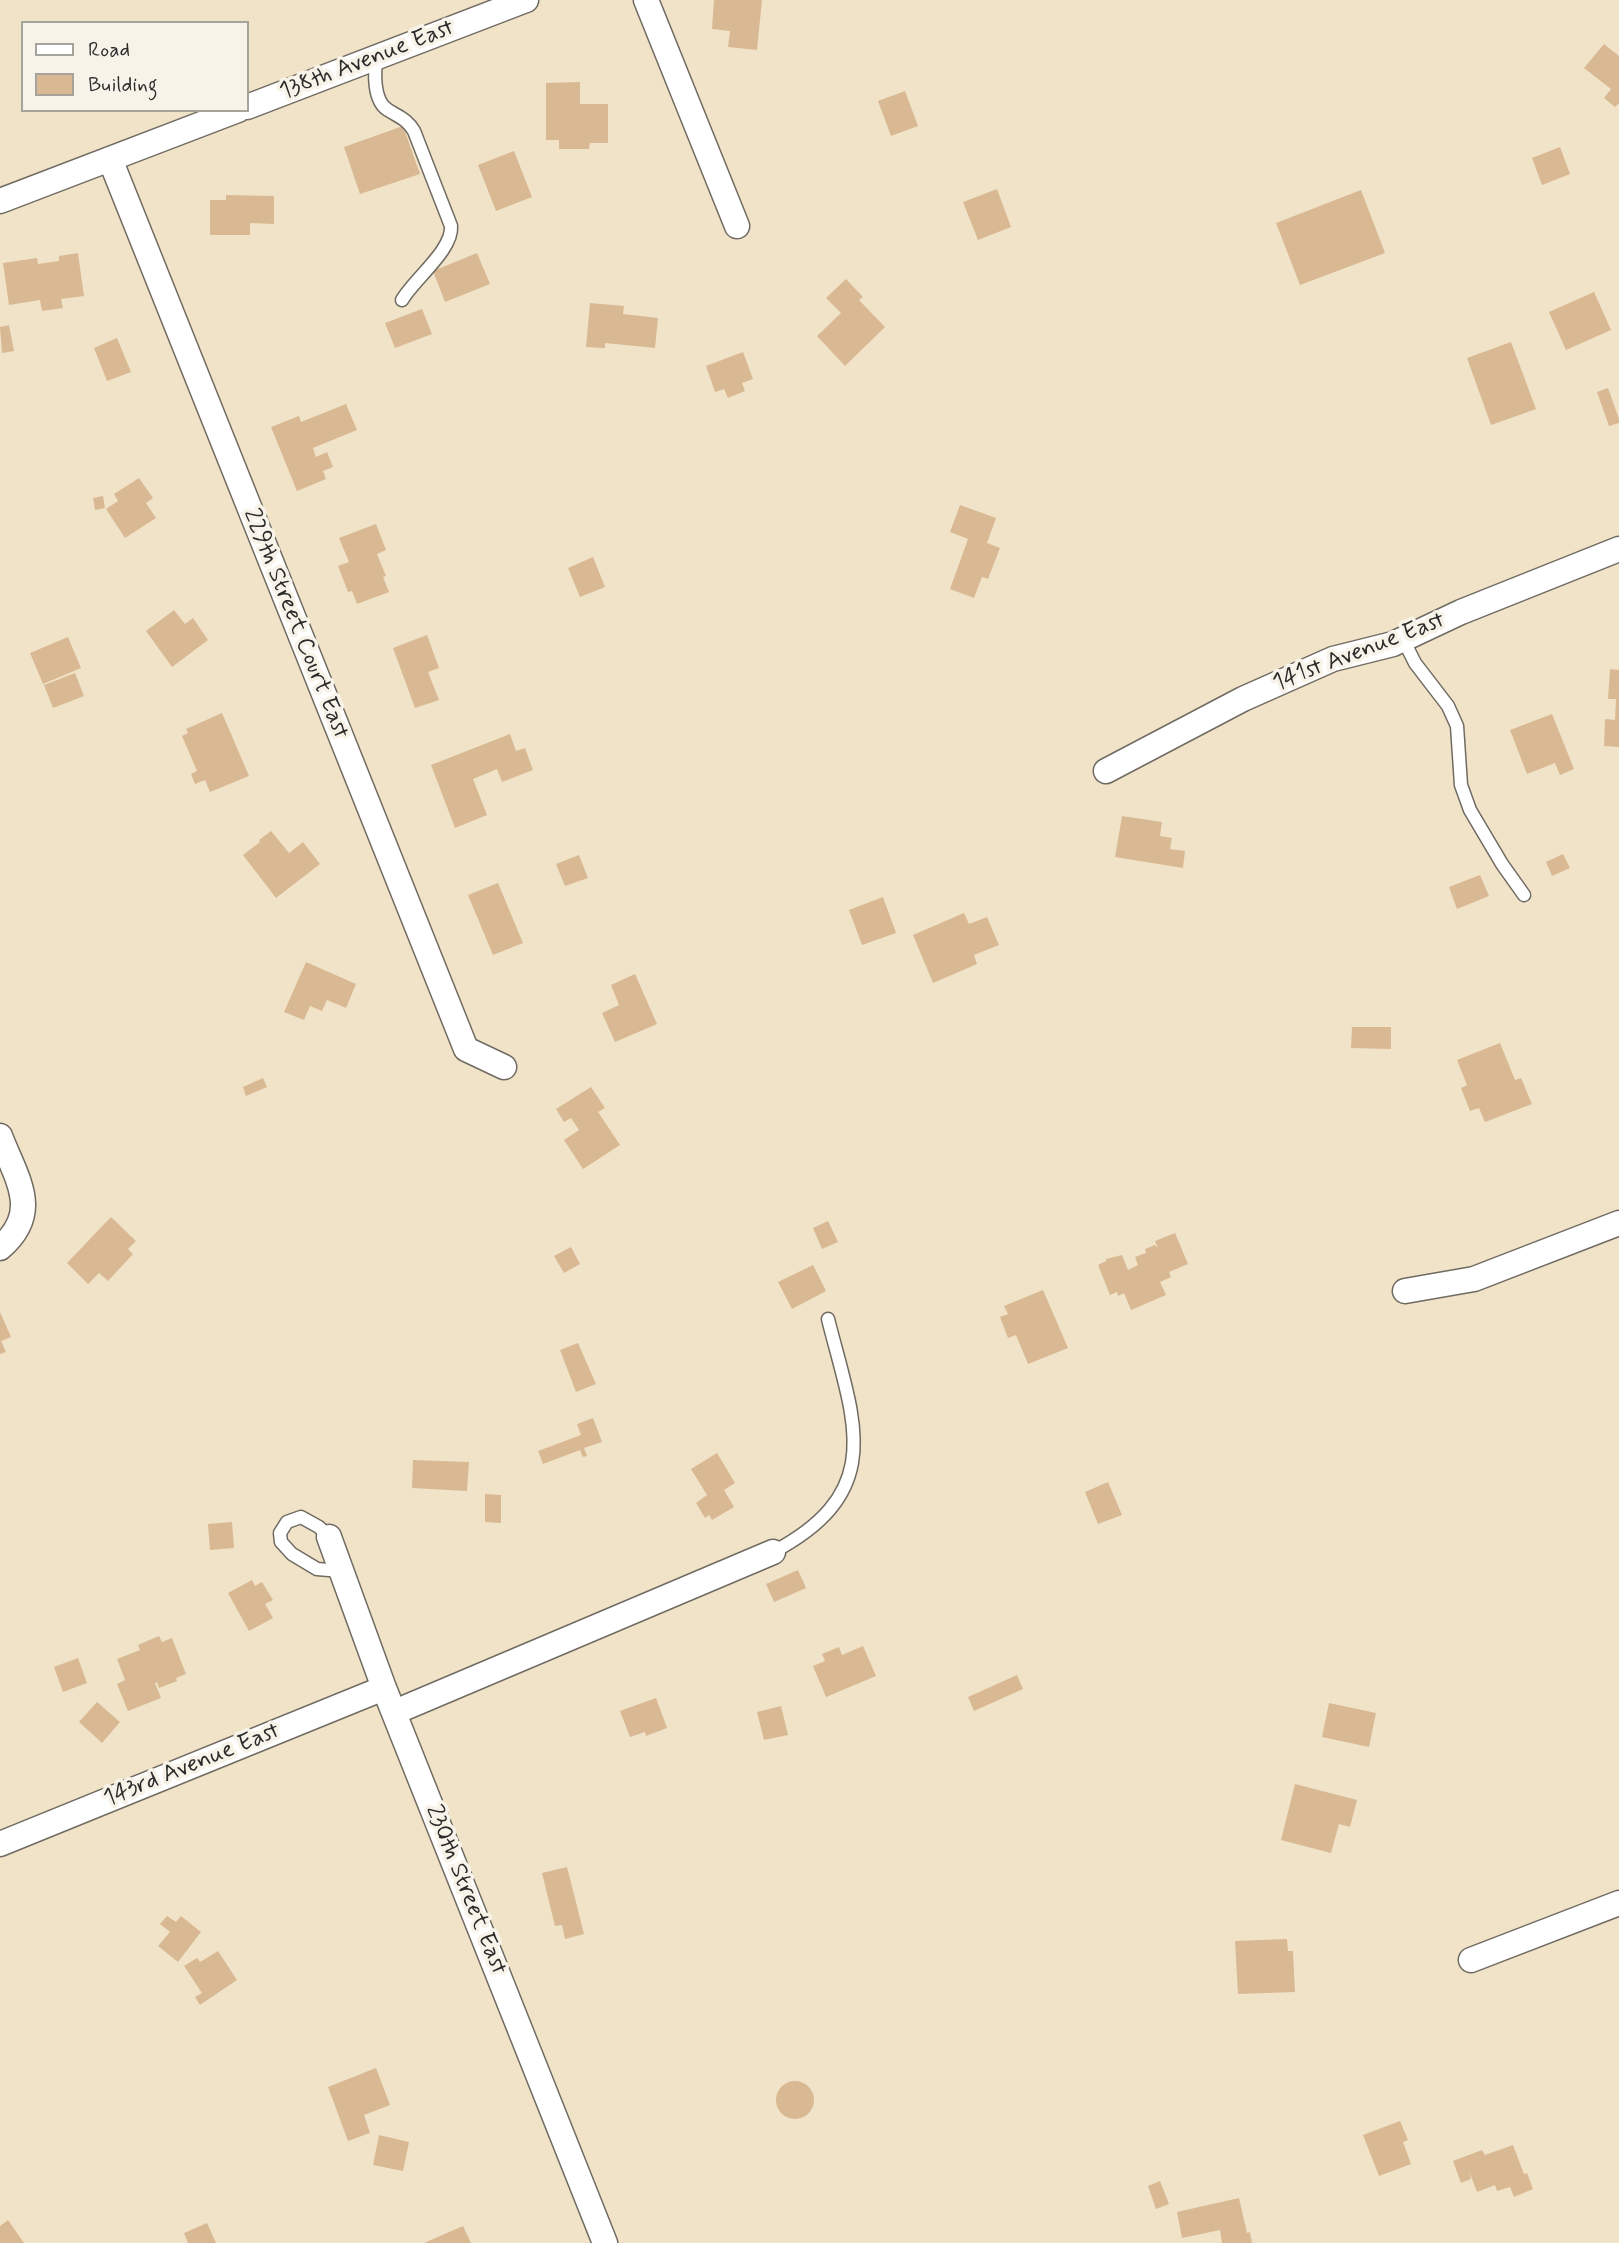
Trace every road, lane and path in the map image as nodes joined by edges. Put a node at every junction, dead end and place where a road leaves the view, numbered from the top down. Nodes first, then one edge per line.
1 (526, 0) edge
2 (646, 0) edge
3 (377, 57) junction
4 (248, 107) edge
5 (233, 112) edge
6 (110, 159) junction
7 (0, 201) edge
8 (737, 226) dead end
9 (402, 300) dead end
10 (1619, 549) edge
11 (1403, 639) junction
12 (1106, 771) dead end
13 (1524, 895) dead end
14 (504, 1067) dead end
15 (0, 1136) edge
16 (1619, 1223) edge
17 (0, 1248) edge
18 (1405, 1291) dead end
19 (828, 1319) dead end
20 (329, 1536) joint
21 (773, 1552) joint
22 (341, 1572) junction
23 (384, 1688) junction
24 (395, 1712) junction
25 (0, 1844) edge
26 (1619, 1903) edge
27 (1471, 1960) dead end
28 (604, 2243) edge

1 - 3 street, 138th Avenue East
2 - 8 street
3 - 4 street, 138th Avenue East
3 - 9 lane
5 - 6 street
6 - 7 street
6 - 14 street, 229th Street Court East
10 - 11 street, 141st Avenue East
11 - 12 street, 141st Avenue East
11 - 13 lane
15 - 17 street
16 - 18 street
19 - 21 lane
20 - 22 street, 230th Street East
20 - 22 lane
21 - 24 street
22 - 23 street, 230th Street East
23 - 24 street, 230th Street East
23 - 25 street, 143rd Avenue East
24 - 28 street, 230th Street East
26 - 27 street

